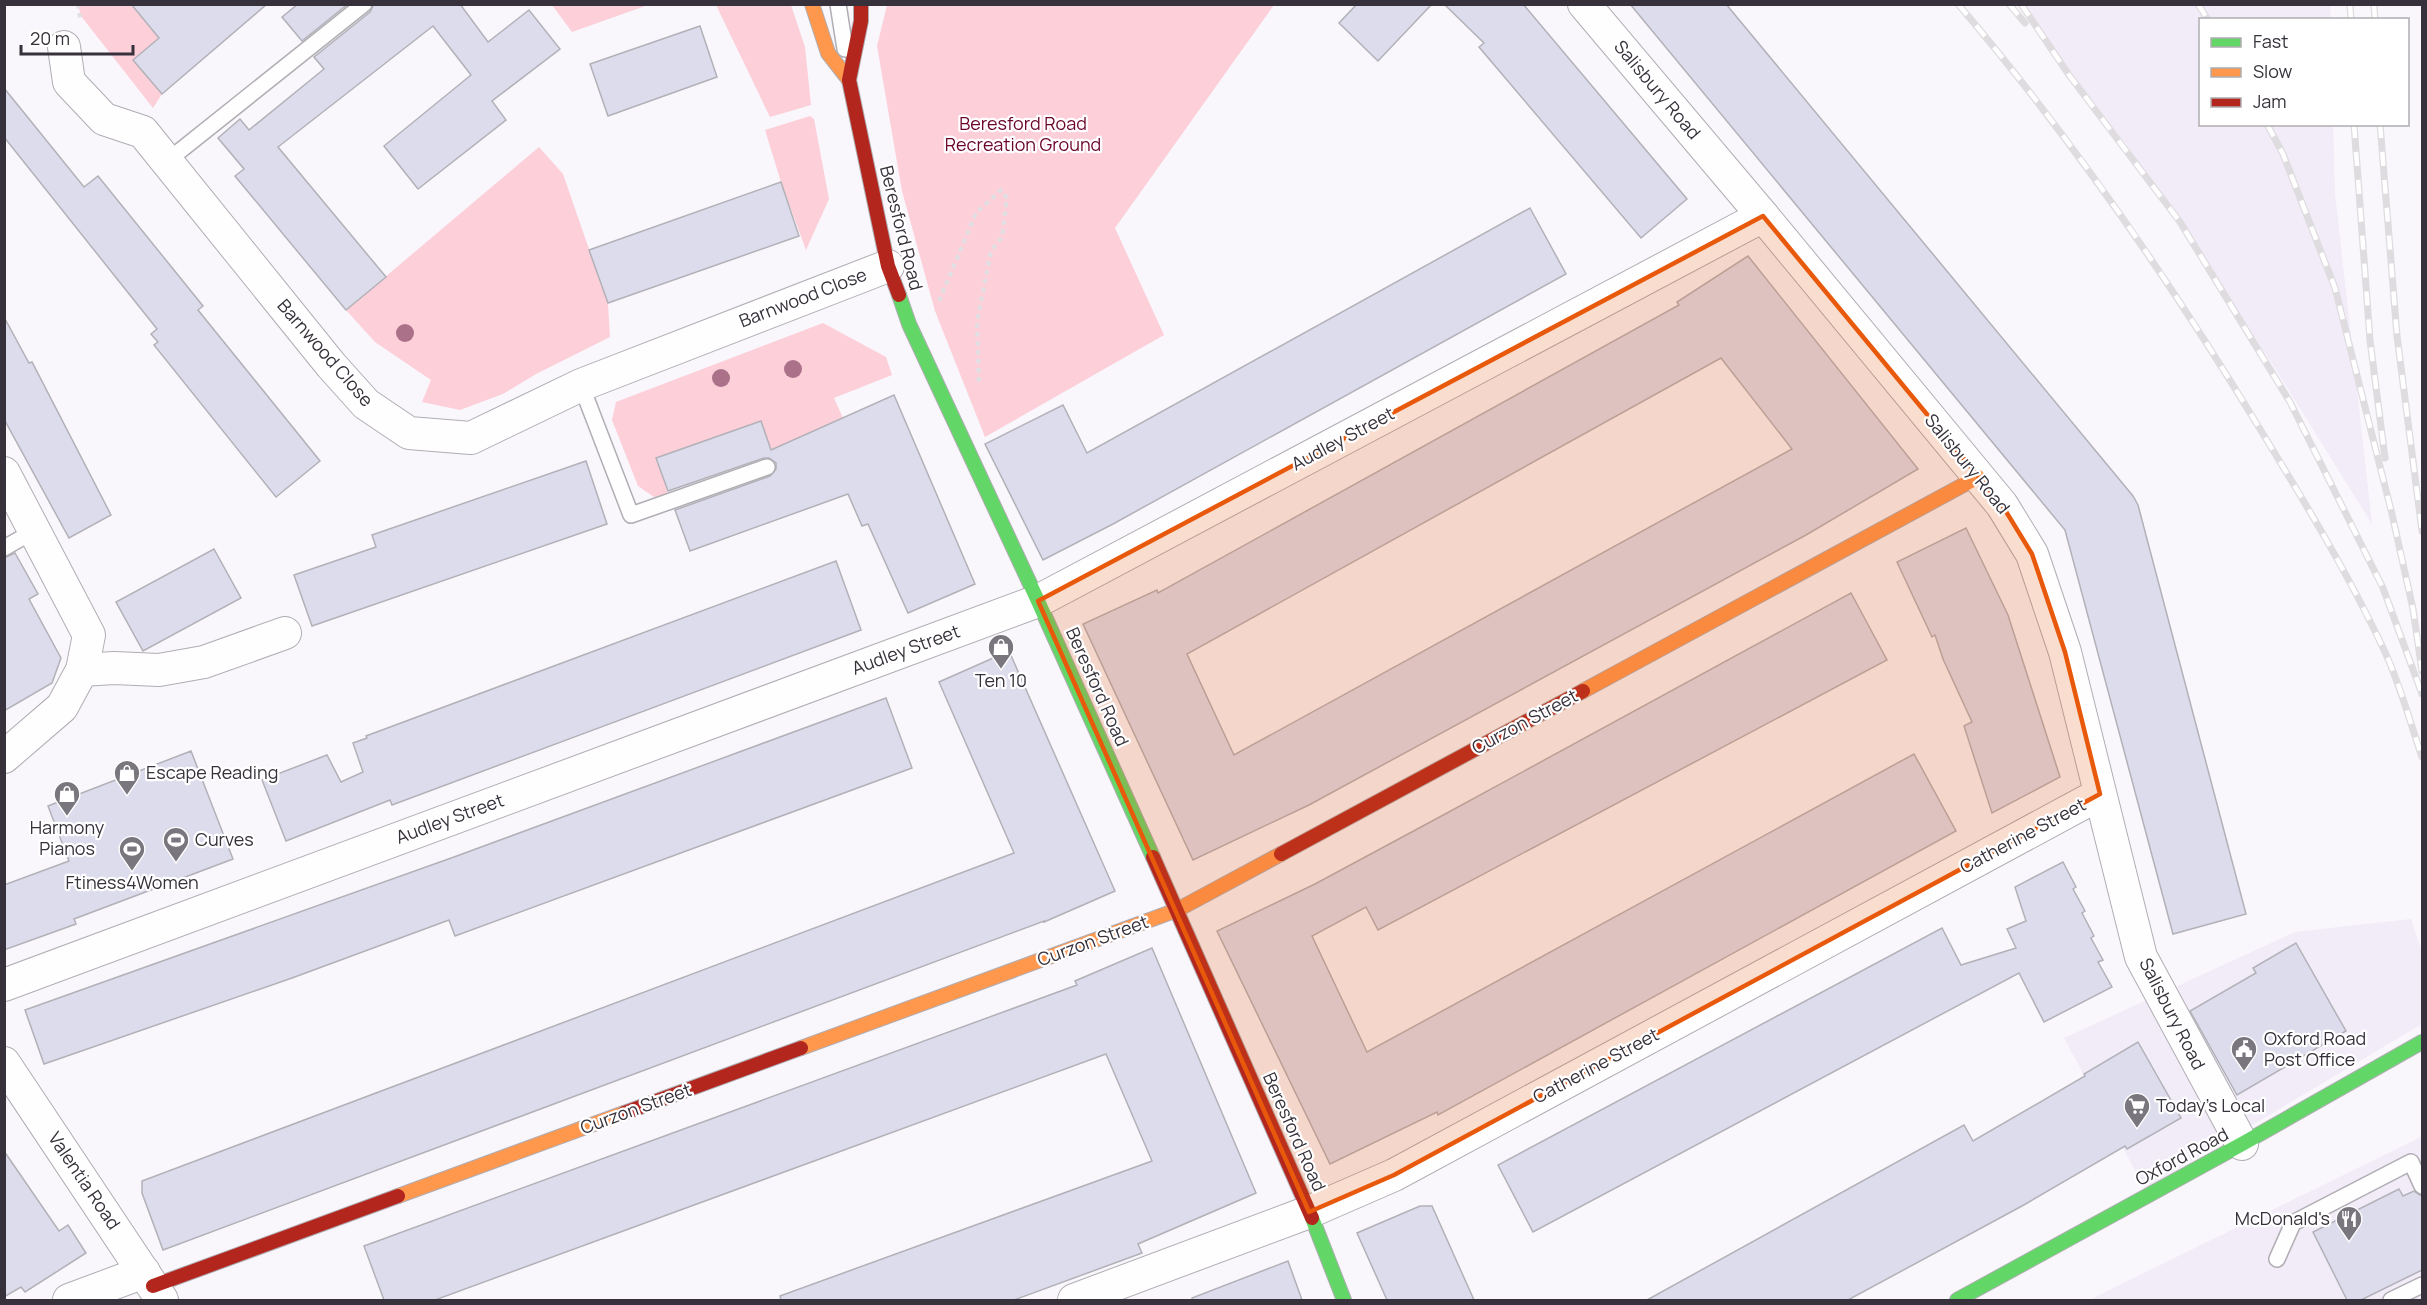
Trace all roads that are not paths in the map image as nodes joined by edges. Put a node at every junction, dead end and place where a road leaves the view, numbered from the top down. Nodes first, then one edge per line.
1 (364, 4) edge
2 (812, 4) edge
3 (838, 4) edge
4 (861, 4) edge
5 (1584, 4) edge
6 (64, 47) dead end
7 (849, 80) junction
8 (166, 162) junction
9 (1763, 216) junction
10 (888, 266) junction
11 (581, 384) junction
12 (767, 467) dead end
13 (4, 473) edge
14 (1978, 477) junction
15 (34, 531) junction
16 (4, 549) edge
17 (1038, 601) junction
18 (285, 633) dead end
19 (82, 670) junction
20 (4, 757) edge
21 (2100, 794) junction
22 (1177, 910) junction
23 (4, 985) edge
24 (2422, 1042) edge
25 (4, 1063) edge
26 (2242, 1144) junction
27 (2422, 1186) edge
28 (1309, 1212) junction
29 (2277, 1259) dead end
30 (2422, 1285) edge
31 (153, 1286) edge
32 (69, 1300) edge
33 (1074, 1300) edge
34 (1344, 1300) edge
35 (1956, 1300) edge
36 (2391, 1300) edge

1 - 8 lane
2 - 7 street, Beresford Road
3 - 7 lane
4 - 7 street, Beresford Road
5 - 9 street, Salisbury Road
6 - 8 street, Barnwood Close
7 - 10 street, Beresford Road
8 - 11 street, Barnwood Close
9 - 14 street, Salisbury Road
9 - 17 street, Audley Street
10 - 11 street, Barnwood Close
10 - 17 street, Beresford Road
11 - 12 lane
13 - 15 street
14 - 21 street, Salisbury Road
14 - 22 street, Curzon Street
15 - 16 lane
15 - 19 street
17 - 22 street, Beresford Road
17 - 23 street, Audley Street
18 - 19 street
19 - 20 street
21 - 26 street, Salisbury Road
21 - 28 street, Catherine Street
22 - 28 street, Beresford Road
22 - 31 street, Curzon Street
24 - 26 street, Oxford Road
25 - 31 street, Valentia Road
26 - 35 street, Oxford Road
27 - 29 lane
28 - 33 street, Catherine Street
28 - 34 street, Beresford Road
30 - 36 lane
31 - 32 street, Curzon Street

